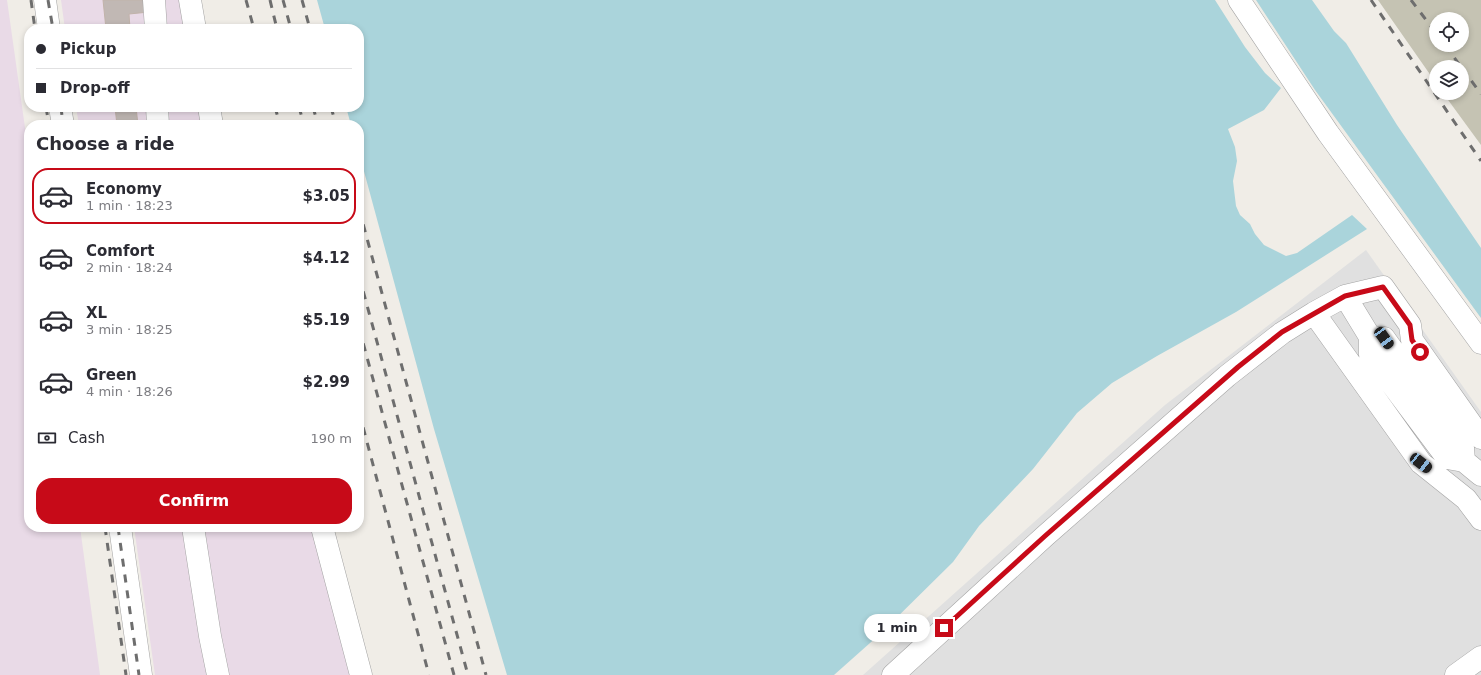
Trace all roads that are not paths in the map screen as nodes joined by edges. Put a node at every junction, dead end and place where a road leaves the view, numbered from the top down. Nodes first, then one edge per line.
1 (45, 0) edge
2 (154, 0) edge
3 (190, 0) edge
4 (1239, 0) edge
5 (48, 24) edge
6 (156, 24) edge
7 (194, 24) edge
8 (1345, 296) junction
9 (1314, 313) junction
10 (1410, 325) junction
11 (1481, 343) edge
12 (1481, 415) edge
13 (1481, 438) edge
14 (1481, 476) edge
15 (1481, 519) edge
16 (121, 532) edge
17 (195, 532) edge
18 (323, 532) edge
19 (1481, 657) edge
20 (141, 675) edge
21 (218, 675) edge
22 (361, 675) edge
23 (893, 675) edge
24 (1456, 675) edge

1 - 5 lane
2 - 6 lane
3 - 7 lane
4 - 11 lane
8 - 9 lane
8 - 10 lane
8 - 14 lane
9 - 15 lane
9 - 23 lane
10 - 12 lane
10 - 13 lane
16 - 20 lane
17 - 21 lane
18 - 22 lane
19 - 24 lane

